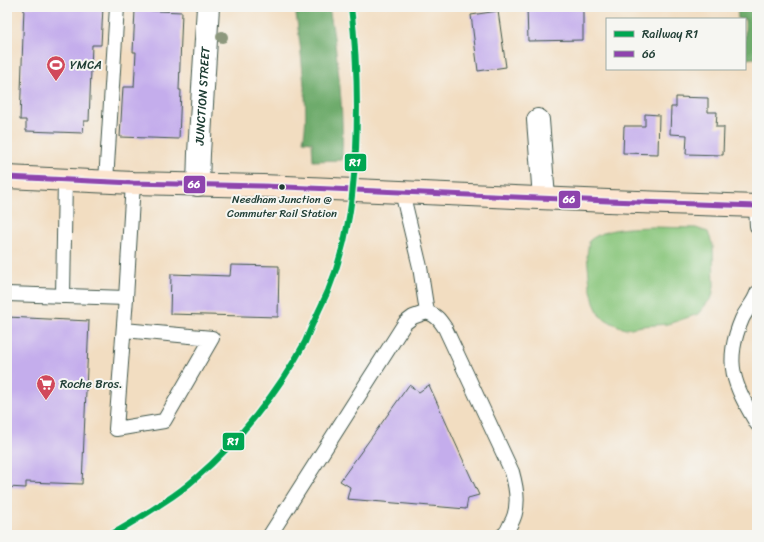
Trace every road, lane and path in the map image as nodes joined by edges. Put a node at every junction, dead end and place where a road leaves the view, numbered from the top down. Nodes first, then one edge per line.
1 (117, 7) edge
2 (208, 7) edge
3 (538, 120) dead end
4 (7, 177) edge
5 (65, 179) junction
6 (106, 181) junction
7 (133, 183) junction
8 (198, 185) junction
9 (402, 192) junction
10 (544, 198) junction
11 (757, 212) edge
12 (757, 293) edge
13 (7, 294) edge
14 (63, 296) junction
15 (126, 298) junction
16 (427, 312) junction
17 (124, 330) junction
18 (757, 424) edge
19 (270, 535) edge
20 (503, 535) edge

1 - 6 lane
2 - 8 street, JUNCTION STREET
3 - 10 street
4 - 5 main road
5 - 6 main road
5 - 14 lane
6 - 7 main road
7 - 8 main road
7 - 15 lane
8 - 9 main road
9 - 10 main road
9 - 16 lane
10 - 11 main road
12 - 18 lane
13 - 14 lane
14 - 15 lane
15 - 17 lane
16 - 19 lane
16 - 20 lane
17 - 17 lane

